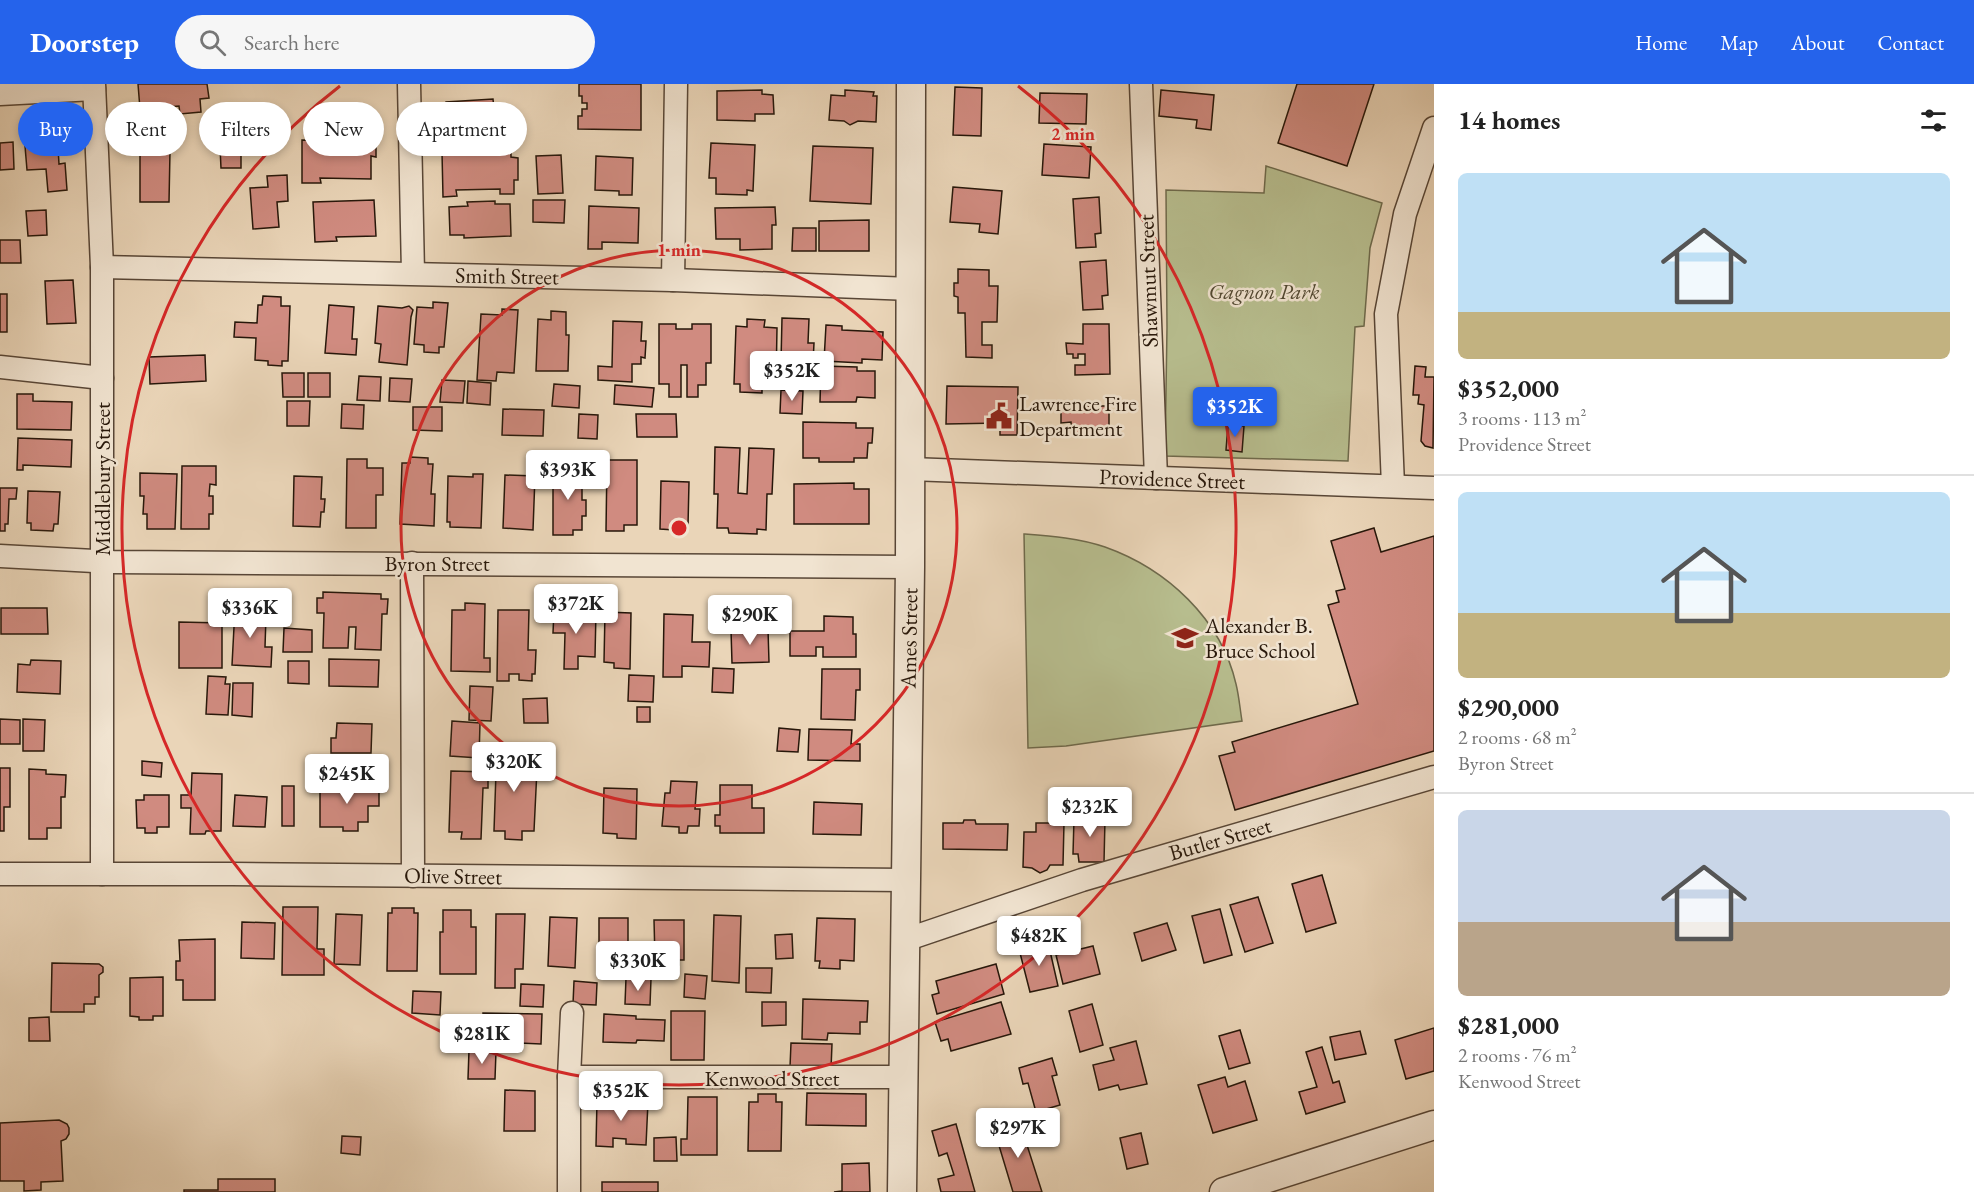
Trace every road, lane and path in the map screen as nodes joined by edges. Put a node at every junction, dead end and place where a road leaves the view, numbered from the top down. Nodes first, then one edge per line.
1 (409, 84) edge
2 (676, 84) edge
3 (911, 84) edge
4 (1141, 84) edge
5 (94, 86) edge
6 (0, 94) edge
7 (1434, 128) edge
8 (102, 267) junction
9 (413, 273) junction
10 (673, 280) junction
11 (911, 289) junction
12 (0, 366) edge
13 (102, 378) junction
14 (910, 469) junction
15 (1156, 478) junction
16 (1393, 486) junction
17 (1434, 488) edge
18 (0, 556) edge
19 (102, 561) junction
20 (412, 563) junction
21 (910, 567) junction
22 (1434, 777) edge
23 (0, 874) edge
24 (102, 874) junction
25 (412, 876) junction
26 (906, 880) junction
27 (905, 940) junction
28 (572, 1013) dead end
29 (569, 1077) junction
30 (904, 1077) junction
31 (1434, 1125) edge
32 (569, 1192) edge
33 (902, 1192) edge
34 (1224, 1192) edge

1 - 9 street
2 - 10 street
3 - 11 street, Ames Street
4 - 15 street, Shawmut Street
5 - 6 street
5 - 8 street, Middlebury Street
7 - 16 street
8 - 9 street, Smith Street
8 - 13 street, Middlebury Street
9 - 10 street, Smith Street
10 - 11 street, Smith Street
11 - 14 street, Ames Street
12 - 13 street
13 - 19 street, Middlebury Street
14 - 15 street, Providence Street
14 - 21 street, Ames Street
15 - 16 street, Providence Street
16 - 17 street, Providence Street
18 - 19 street, Byron Street
19 - 20 street, Byron Street
19 - 24 street, Middlebury Street
20 - 21 street, Byron Street
20 - 25 street
21 - 26 street, Ames Street
22 - 27 street, Butler Street
23 - 24 street, Olive Street
24 - 25 street, Olive Street
25 - 26 street, Olive Street
26 - 27 street, Ames Street
27 - 30 street, Ames Street
28 - 29 street
29 - 30 street, Kenwood Street
29 - 32 street
30 - 33 street, Ames Street
31 - 34 street

